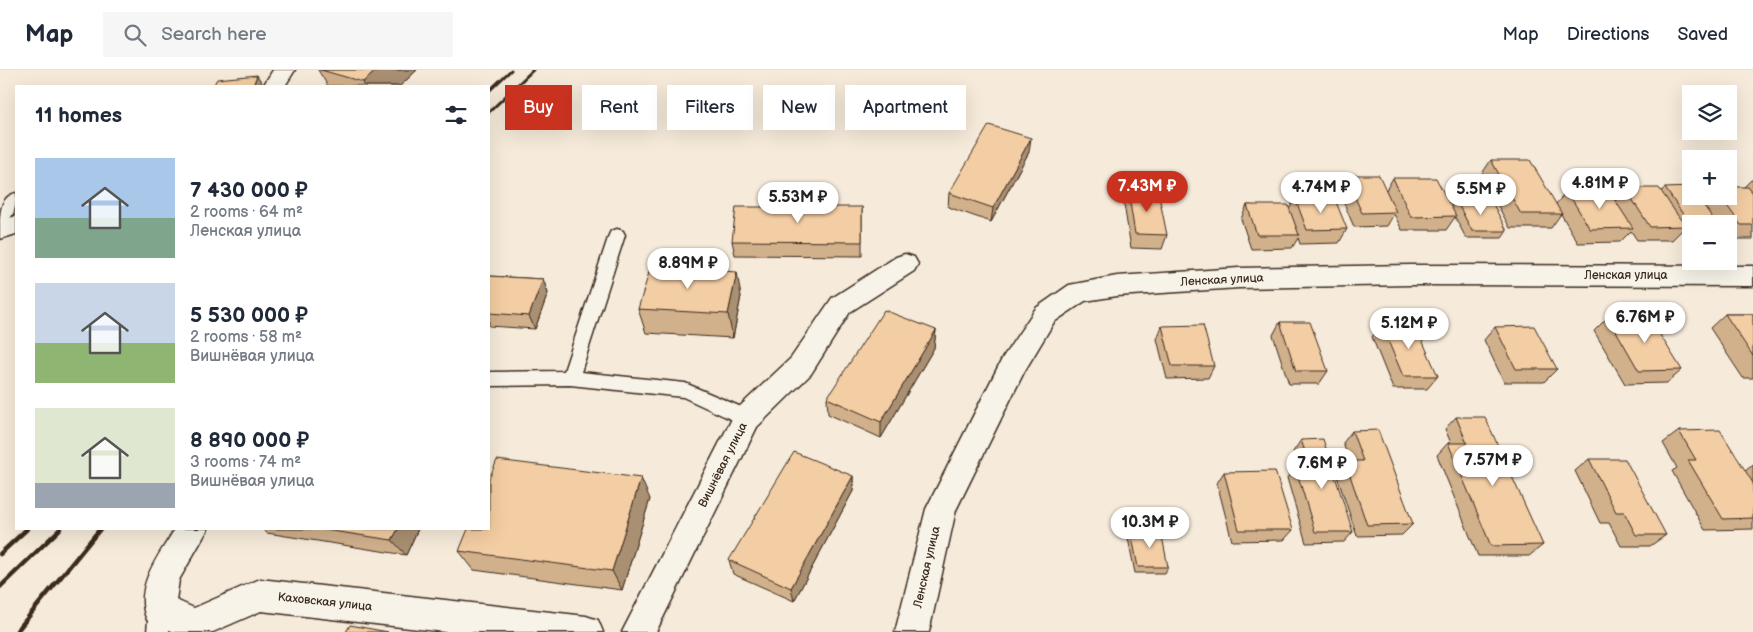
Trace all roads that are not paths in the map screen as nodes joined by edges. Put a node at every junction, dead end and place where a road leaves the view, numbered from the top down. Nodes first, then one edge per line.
1 (284, 70) edge
2 (275, 85) edge
3 (15, 199) edge
4 (0, 219) edge
5 (15, 225) edge
6 (0, 230) edge
7 (616, 235) dead end
8 (905, 264) dead end
9 (1753, 276) edge
10 (570, 378) junction
11 (490, 379) edge
12 (747, 418) junction
13 (191, 530) edge
14 (159, 621) edge
15 (586, 632) edge
16 (639, 632) edge
17 (912, 632) edge

1 - 2 street
3 - 4 lane
5 - 6 street
7 - 10 lane
8 - 12 street, Вишнёвая улица
9 - 17 street, Ленская улица
10 - 11 lane
10 - 12 lane
12 - 16 street, Вишнёвая улица
13 - 14 street, Каховская улица
14 - 15 street, Каховская улица

